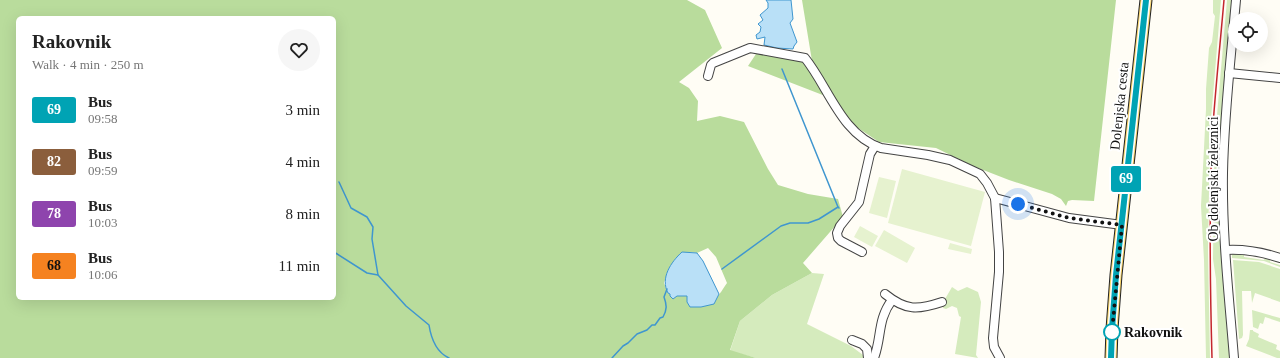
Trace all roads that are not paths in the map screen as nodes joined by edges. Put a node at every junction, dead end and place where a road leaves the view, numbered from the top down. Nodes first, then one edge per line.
1 (1146, 0) edge
2 (1236, 0) edge
3 (1229, 73) junction
4 (708, 76) dead end
5 (1280, 78) edge
6 (875, 146) junction
7 (995, 198) junction
8 (1122, 225) junction
9 (1226, 250) junction
10 (862, 252) dead end
11 (1280, 258) edge
12 (885, 294) dead end
13 (892, 300) junction
14 (942, 302) dead end
15 (852, 340) dead end
16 (868, 358) edge
17 (874, 358) edge
18 (1000, 358) edge
19 (1112, 358) edge
20 (1234, 358) edge

1 - 8 main road, Dolenjska cesta
2 - 3 street, Ob dolenjski železnici
3 - 5 street
3 - 9 street, Ob dolenjski železnici
4 - 6 street
6 - 7 street
6 - 10 street
7 - 8 street
7 - 18 street
8 - 19 main road, Dolenjska cesta
9 - 11 street
9 - 20 street, Ob dolenjski železnici
12 - 13 street
13 - 14 street
13 - 17 street
15 - 16 street

